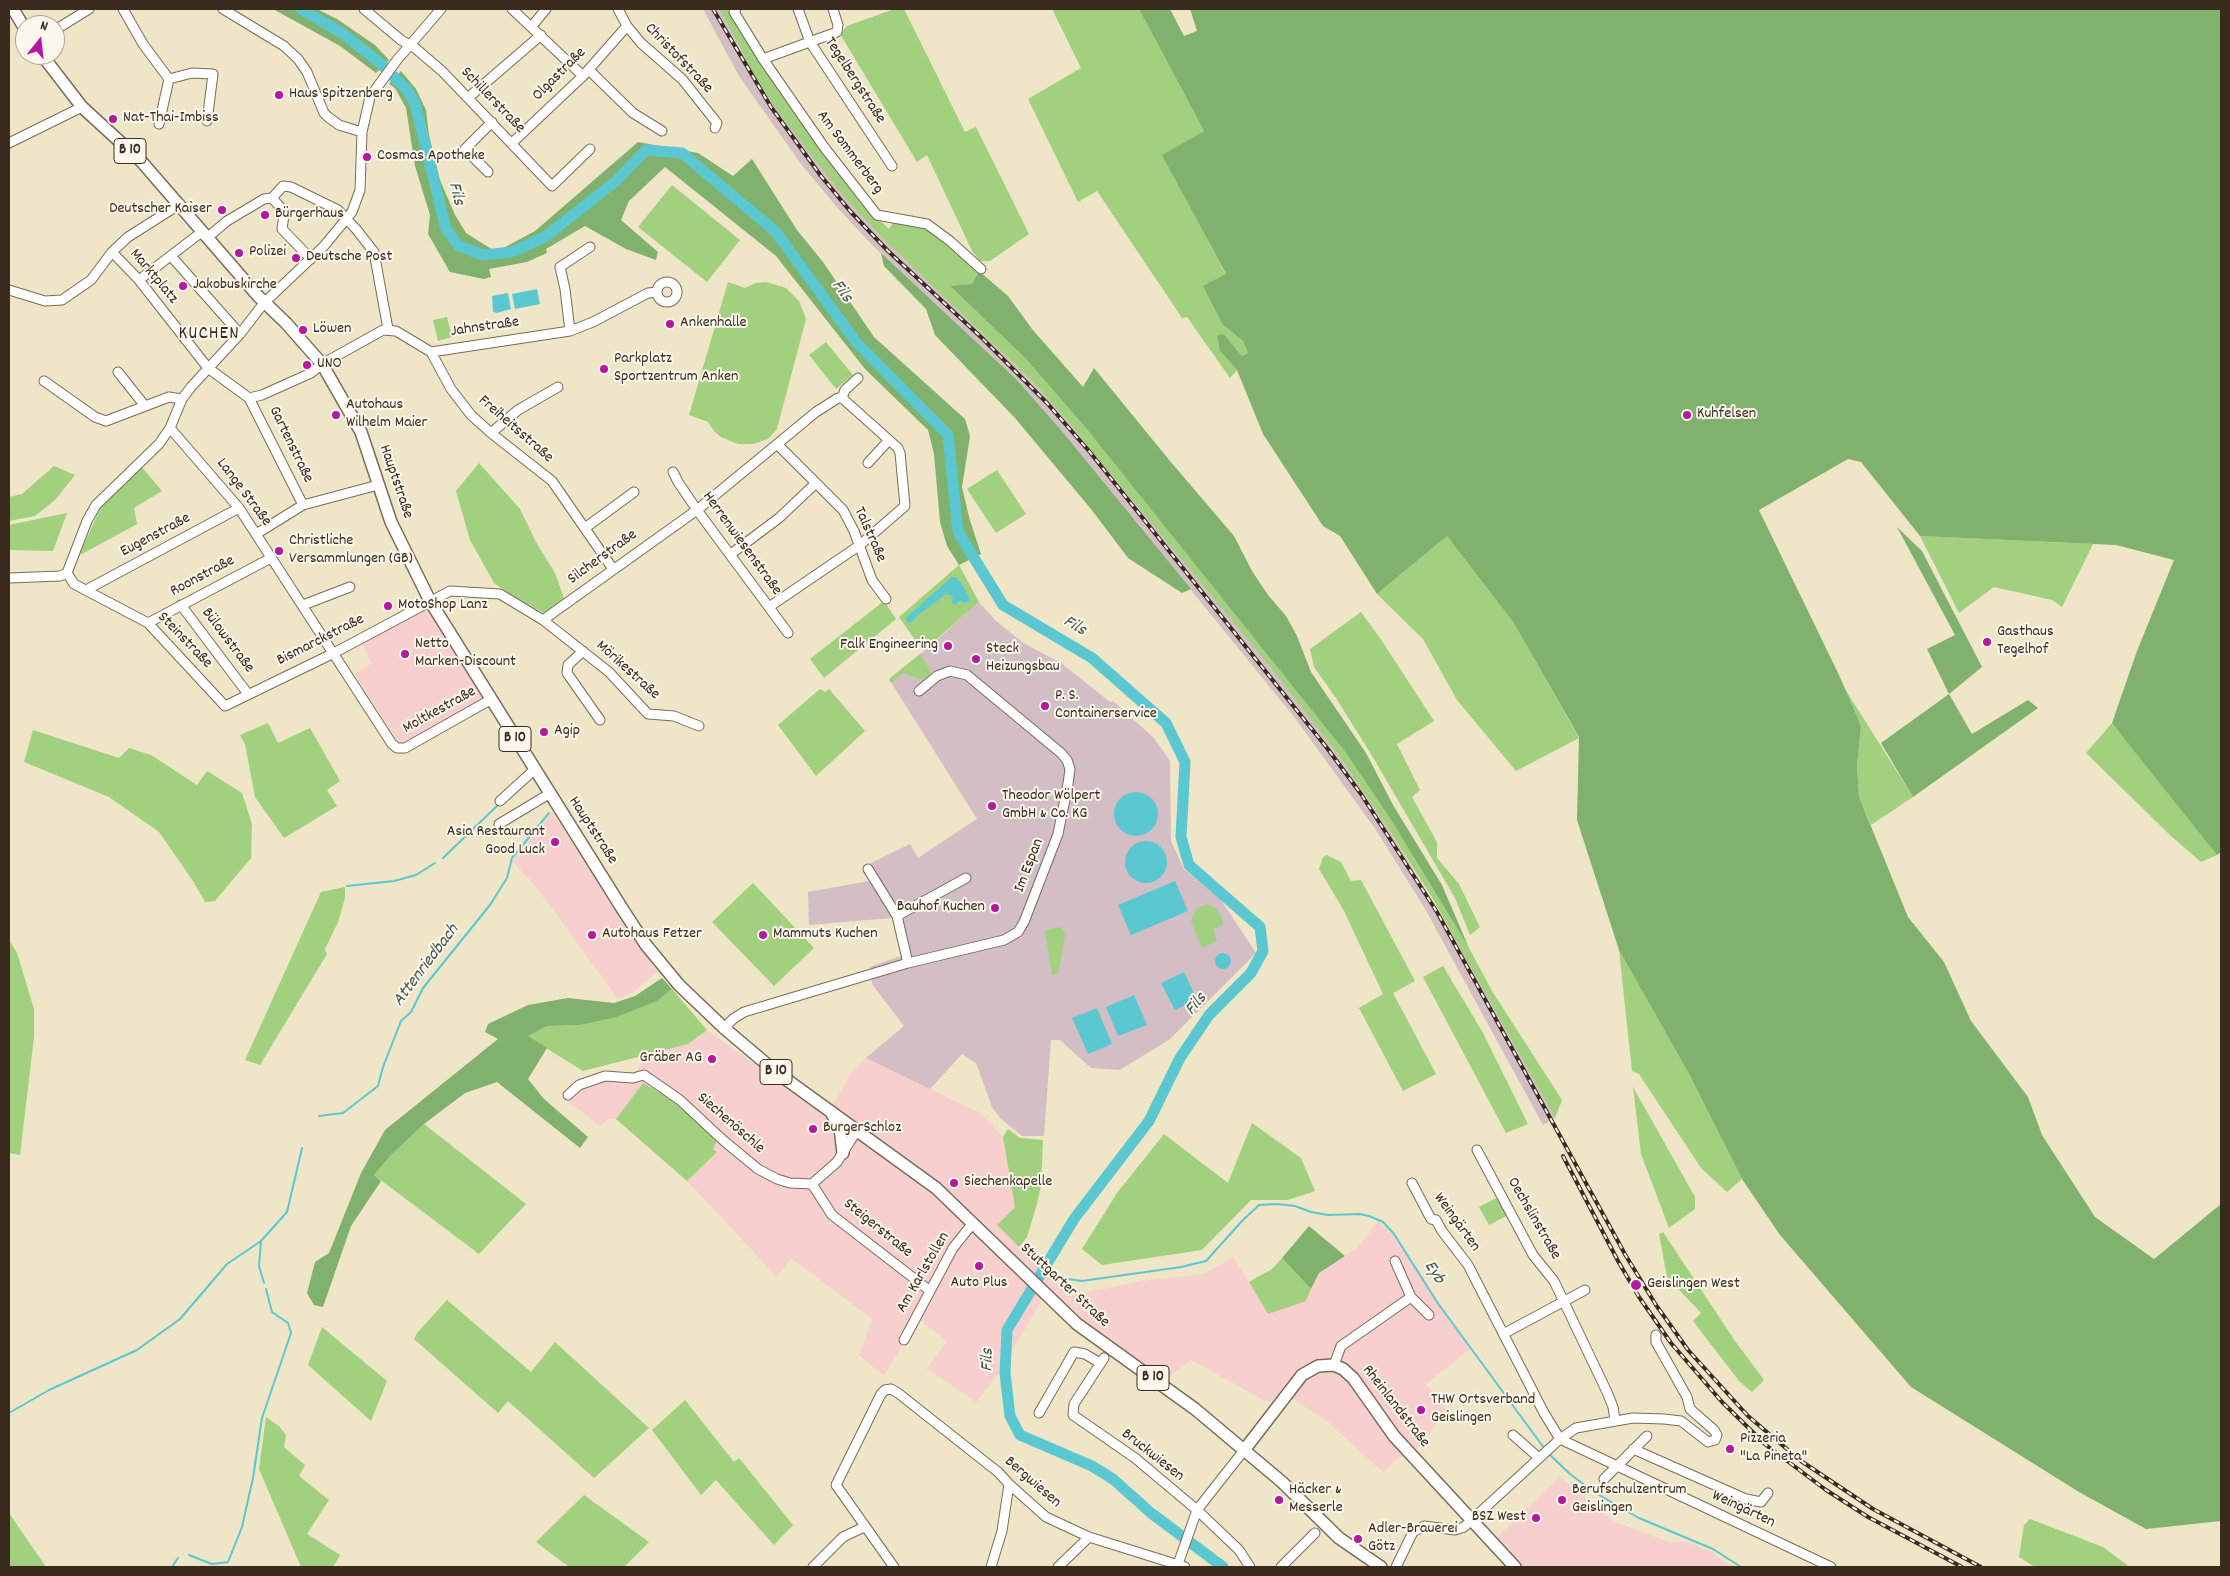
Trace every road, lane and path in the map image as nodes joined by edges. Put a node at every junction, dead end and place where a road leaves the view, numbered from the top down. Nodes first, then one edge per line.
1 (89, 9) edge
2 (123, 9) edge
3 (223, 9) edge
4 (364, 9) edge
5 (440, 9) edge
6 (512, 9) edge
7 (546, 9) edge
8 (618, 9) edge
9 (798, 9) edge
10 (833, 9) edge
11 (734, 10) edge
12 (65, 24) edge
13 (532, 26) junction
14 (627, 26) junction
15 (541, 35) junction
16 (810, 42) junction
17 (410, 45) junction
18 (763, 59) junction
19 (50, 65) edge
20 (586, 73) junction
21 (169, 79) junction
22 (469, 97) junction
23 (82, 107) junction
24 (207, 121) dead end
25 (492, 122) junction
26 (159, 124) dead end
27 (715, 128) dead end
28 (362, 132) junction
29 (662, 132) dead end
30 (9, 143) edge
31 (512, 143) junction
32 (590, 150) dead end
33 (892, 166) dead end
34 (488, 172) dead end
35 (272, 198) junction
36 (180, 204) junction
37 (347, 219) junction
38 (206, 234) junction
39 (590, 247) dead end
40 (112, 252) junction
41 (172, 256) junction
42 (311, 259) junction
43 (981, 269) dead end
44 (139, 280) junction
45 (9, 290) edge
46 (657, 292) dead end
47 (264, 303) junction
48 (388, 330) junction
49 (570, 330) junction
50 (240, 334) junction
51 (431, 352) junction
52 (322, 364) junction
53 (208, 368) junction
54 (118, 372) dead end
55 (858, 378) dead end
56 (44, 381) dead end
57 (558, 388) dead end
58 (249, 398) junction
59 (842, 398) junction
60 (182, 399) junction
61 (144, 406) junction
62 (170, 428) junction
63 (490, 433) junction
64 (890, 440) junction
65 (777, 444) junction
66 (868, 463) dead end
67 (673, 472) dead end
68 (816, 483) junction
69 (378, 485) junction
70 (634, 492) dead end
71 (303, 506) junction
72 (239, 508) junction
73 (697, 510) junction
74 (585, 528) junction
75 (256, 534) junction
76 (860, 545) junction
77 (731, 554) junction
78 (271, 558) junction
79 (613, 569) junction
80 (67, 573) junction
81 (9, 578) edge
82 (350, 587) dead end
83 (86, 590) junction
84 (886, 599) dead end
85 (430, 601) junction
86 (181, 605) junction
87 (304, 605) junction
88 (769, 607) junction
89 (542, 620) junction
90 (148, 623) junction
91 (788, 633) dead end
92 (583, 651) junction
93 (334, 652) junction
94 (920, 691) dead end
95 (248, 694) junction
96 (490, 700) junction
97 (226, 706) joint
98 (600, 720) dead end
99 (699, 726) dead end
100 (405, 748) joint
101 (534, 770) junction
102 (549, 794) junction
103 (500, 801) dead end
104 (499, 824) dead end
105 (868, 869) dead end
106 (966, 878) dead end
107 (897, 916) junction
108 (908, 963) junction
109 (724, 1028) junction
110 (568, 1095) dead end
111 (831, 1112) junction
112 (857, 1130) junction
113 (1477, 1150) dead end
114 (843, 1153) junction
115 (1412, 1183) dead end
116 (812, 1184) junction
117 (973, 1223) junction
118 (1395, 1260) dead end
119 (929, 1290) junction
120 (1585, 1290) dead end
121 (1411, 1297) junction
122 (1563, 1302) junction
123 (1429, 1315) dead end
124 (1504, 1333) junction
125 (1656, 1336) dead end
126 (904, 1340) dead end
127 (1334, 1365) junction
128 (1039, 1413) dead end
129 (1615, 1420) junction
130 (1513, 1435) dead end
131 (1647, 1436) dead end
132 (1558, 1441) junction
133 (1245, 1449) junction
134 (1633, 1449) junction
135 (1540, 1457) junction
136 (1616, 1466) junction
137 (1604, 1479) dead end
138 (1009, 1484) junction
139 (1768, 1493) dead end
140 (1197, 1510) junction
141 (1471, 1520) junction
142 (864, 1527) junction
143 (1315, 1533) dead end
144 (1089, 1537) junction
145 (813, 1567) edge
146 (894, 1567) edge
147 (991, 1567) edge
148 (1058, 1567) edge
149 (1180, 1567) edge
150 (1250, 1567) edge
151 (1281, 1567) edge
152 (1381, 1567) edge
153 (1396, 1567) edge
154 (1515, 1567) edge
155 (1831, 1567) edge

1 - 12 street
2 - 21 street
3 - 28 street
4 - 17 street, Schillerstraße
5 - 17 street
6 - 13 street
7 - 13 street
8 - 14 street, Christofstraße
9 - 16 street, Tegelbergstraße
10 - 16 street
11 - 18 street, Am Sommerberg
13 - 15 street
14 - 20 street, Olgastraße
14 - 27 street, Christofstraße
15 - 20 street
15 - 22 street
16 - 18 street
16 - 33 street, Tegelbergstraße
17 - 22 street, Schillerstraße
17 - 28 street
18 - 43 street, Am Sommerberg
19 - 23 main road, Hauptstraße / B 10
20 - 29 street
20 - 31 street, Olgastraße
21 - 24 street
21 - 26 street
22 - 25 street, Schillerstraße
23 - 30 street
23 - 36 main road, Hauptstraße / B 10
25 - 31 street, Schillerstraße
25 - 34 street
28 - 37 street
31 - 32 street, Schillerstraße
35 - 37 street
35 - 38 street
35 - 42 street
36 - 38 main road, Hauptstraße / B 10
36 - 40 street
37 - 42 street
37 - 48 street
38 - 41 street
38 - 47 main road, Hauptstraße / B 10
39 - 49 street
40 - 44 street, Marktplatz
40 - 45 street
41 - 44 street
41 - 50 street
42 - 47 street
44 - 53 street, Marktplatz
46 - 49 street, Jahnstraße
47 - 50 street
47 - 52 main road, Hauptstraße / B 10
48 - 51 street, Jahnstraße
48 - 52 street
49 - 51 street, Jahnstraße
50 - 53 street
51 - 63 street, Freiheitsstraße
52 - 58 street
52 - 69 main road, Hauptstraße / B 10
53 - 58 street, Marktplatz
53 - 60 street
54 - 61 street
55 - 59 street
56 - 61 street
57 - 63 street
58 - 71 street, Gartenstraße
59 - 64 street
59 - 65 street, Silcherstraße
60 - 61 street
60 - 62 street
62 - 72 street, Lange Straße
62 - 80 street
63 - 74 street, Freiheitsstraße
64 - 66 street
64 - 76 street
65 - 68 street, Talstraße
65 - 73 street, Silcherstraße
67 - 73 street, Herrenwiesenstraße
68 - 76 street, Talstraße
68 - 77 street
69 - 71 street
69 - 85 main road, Hauptstraße / B 10
70 - 74 street
71 - 75 street
72 - 75 street, Lange Straße
72 - 83 street, Eugenstraße
73 - 77 street, Herrenwiesenstraße
73 - 79 street, Silcherstraße
74 - 79 street, Freiheitsstraße
75 - 78 street, Lange Straße
76 - 84 street, Talstraße
76 - 88 street
77 - 88 street, Herrenwiesenstraße
78 - 86 street, Roonstraße
78 - 87 street, Lange Straße
79 - 89 street, Silcherstraße
80 - 81 street
80 - 83 street, Steinstraße
82 - 87 street
83 - 90 street, Steinstraße
85 - 89 street
85 - 93 street, Bismarckstraße
85 - 96 main road, Hauptstraße / B 10
86 - 90 street, Roonstraße
86 - 95 street, Bülowstraße
87 - 93 street, Lange Straße
88 - 91 street, Herrenwiesenstraße
89 - 92 street, Mörikestraße
90 - 97 street, Steinstraße
92 - 98 street
92 - 99 street, Mörikestraße
93 - 95 street, Bismarckstraße
93 - 100 street, Lange Straße
94 - 108 street, Im Espan
95 - 97 street, Bismarckstraße
96 - 100 street, Moltkestraße
96 - 101 main road, Hauptstraße / B 10
101 - 102 main road, Hauptstraße / B 10
101 - 103 street
102 - 104 street
102 - 109 main road, Hauptstraße / B 10
105 - 107 street
106 - 107 street
107 - 108 street
108 - 109 street, Im Espan
109 - 111 main road, Stuttgarter Straße / B 10
110 - 116 street, Siechenöschle
111 - 112 main road, Stuttgarter Straße / B 10
111 - 114 main road
112 - 114 street
112 - 117 main road, Stuttgarter Straße / B 10
113 - 122 street, Oechslinstraße
114 - 116 street
115 - 124 street, Weingärten
116 - 119 street, Steigerstraße
117 - 119 street, Am Karlstollen
117 - 133 main road, Stuttgarter Straße / B 10
118 - 121 street
119 - 126 street, Am Karlstollen
120 - 122 street
121 - 123 street
121 - 127 street
122 - 124 street
122 - 129 street, Oechslinstraße
124 - 132 street, Weingärten
125 - 129 street
127 - 133 main road
127 - 141 main road, Rheinlandstraße
128 - 140 street, Bruckwiesen
129 - 132 street
130 - 135 street
131 - 134 street
132 - 135 street
132 - 136 street, Weingärten
133 - 140 street
133 - 152 main road, Stuttgarter Straße / B 10
134 - 136 street
134 - 139 street, Weingärten
135 - 141 street
136 - 137 street
136 - 155 street, Weingärten
138 - 142 street, Bergwiesen
138 - 144 street, Bergwiesen
138 - 147 street
140 - 149 street
140 - 150 street, Bruckwiesen
141 - 153 street
141 - 154 main road, Rheinlandstraße
142 - 145 street
142 - 146 street
143 - 151 street
144 - 148 street
144 - 149 street, Bergwiesen

